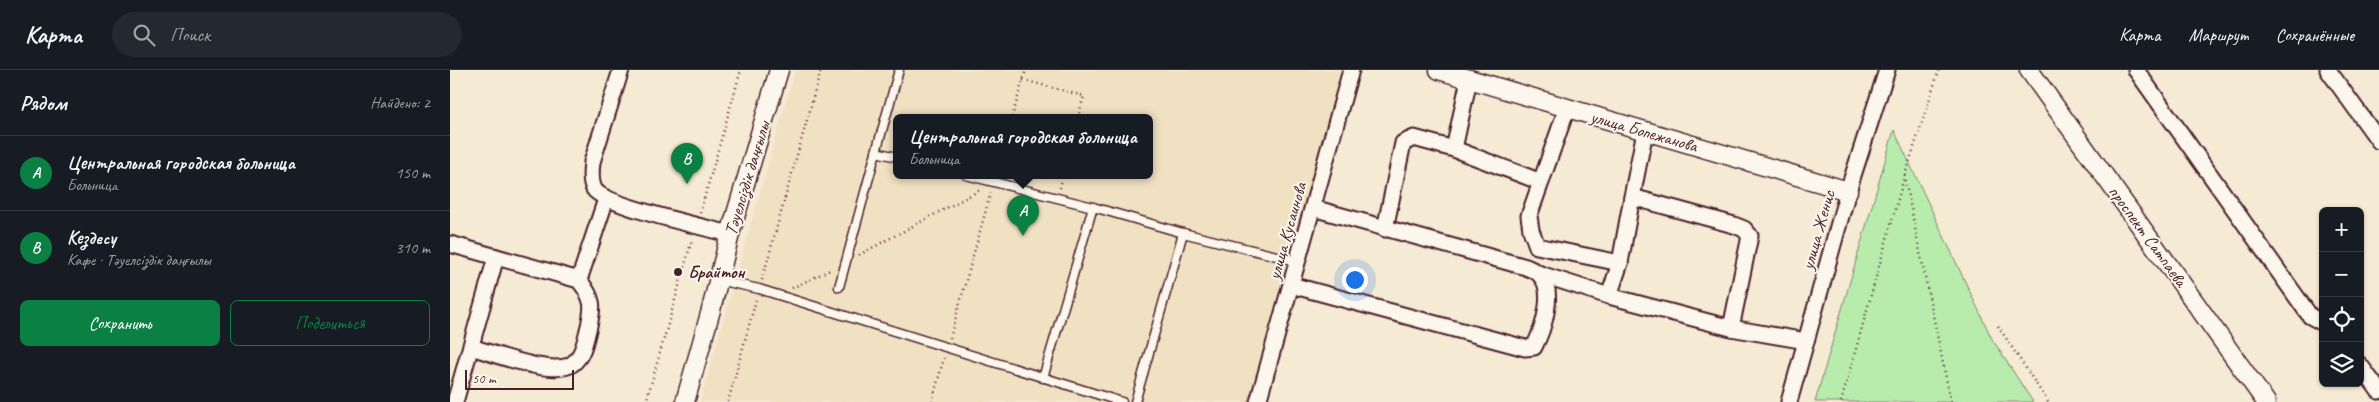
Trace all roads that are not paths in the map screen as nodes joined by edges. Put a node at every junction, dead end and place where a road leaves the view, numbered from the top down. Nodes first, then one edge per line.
1 (621, 70) edge
2 (779, 70) edge
3 (899, 70) edge
4 (1351, 70) edge
5 (1439, 70) edge
6 (1887, 70) edge
7 (2029, 70) edge
8 (2136, 70) edge
9 (2328, 70) edge
10 (1469, 79) junction
11 (1566, 108) junction
12 (1645, 131) junction
13 (2379, 141) edge
14 (1454, 149) junction
15 (876, 152) junction
16 (893, 156) edge
17 (982, 179) edge
18 (1541, 182) junction
19 (1848, 192) junction
20 (1632, 198) junction
21 (606, 199) junction
22 (1093, 207) junction
23 (1313, 208) junction
24 (1385, 228) junction
25 (1183, 233) junction
26 (730, 234) junction
27 (450, 244) edge
28 (496, 257) junction
29 (1297, 261) junction
30 (1620, 263) junction
31 (1540, 274) junction
32 (579, 280) junction
33 (718, 280) junction
34 (1291, 285) junction
35 (839, 287) dead end
36 (1609, 296) junction
37 (2319, 321) edge
38 (1731, 328) junction
39 (1806, 341) junction
40 (471, 347) junction
41 (2364, 370) edge
42 (1043, 378) junction
43 (2379, 391) edge
44 (456, 402) edge
45 (685, 402) edge
46 (1122, 402) edge
47 (1135, 402) edge
48 (1258, 402) edge
49 (1789, 402) edge
50 (2266, 402) edge

1 - 21 street
2 - 26 street, Тәуелсіздік даңғылы
3 - 15 lane
4 - 23 street, улица Кусаинова
5 - 10 street, улица Бопежанова
6 - 19 street, улица Женис
7 - 50 street, проспект Сатпаева
8 - 37 street
9 - 13 street
10 - 11 street, улица Бопежанова
10 - 14 street
11 - 12 street, улица Бопежанова
11 - 18 street
12 - 19 street, улица Бопежанова
12 - 20 street
14 - 18 street
14 - 24 street
15 - 16 lane
15 - 35 lane
17 - 22 lane
18 - 30 street
19 - 39 street, улица Женис
20 - 30 street
20 - 38 street
21 - 26 street
21 - 32 street
22 - 25 lane
22 - 42 lane
23 - 24 street
23 - 29 street, улица Кусаинова
24 - 31 street
25 - 29 lane
25 - 47 lane
26 - 33 street, Тәуелсіздік даңғылы
27 - 28 street
28 - 32 street
28 - 40 street
29 - 34 street, улица Кусаинова
30 - 36 street
31 - 34 street
31 - 36 street
32 - 40 street
33 - 42 lane
33 - 45 street, Тәуелсіздік даңғылы
34 - 48 street, улица Кусаинова
36 - 38 street
38 - 39 street
39 - 49 street, улица Женис
40 - 44 street
41 - 43 street
42 - 46 lane

